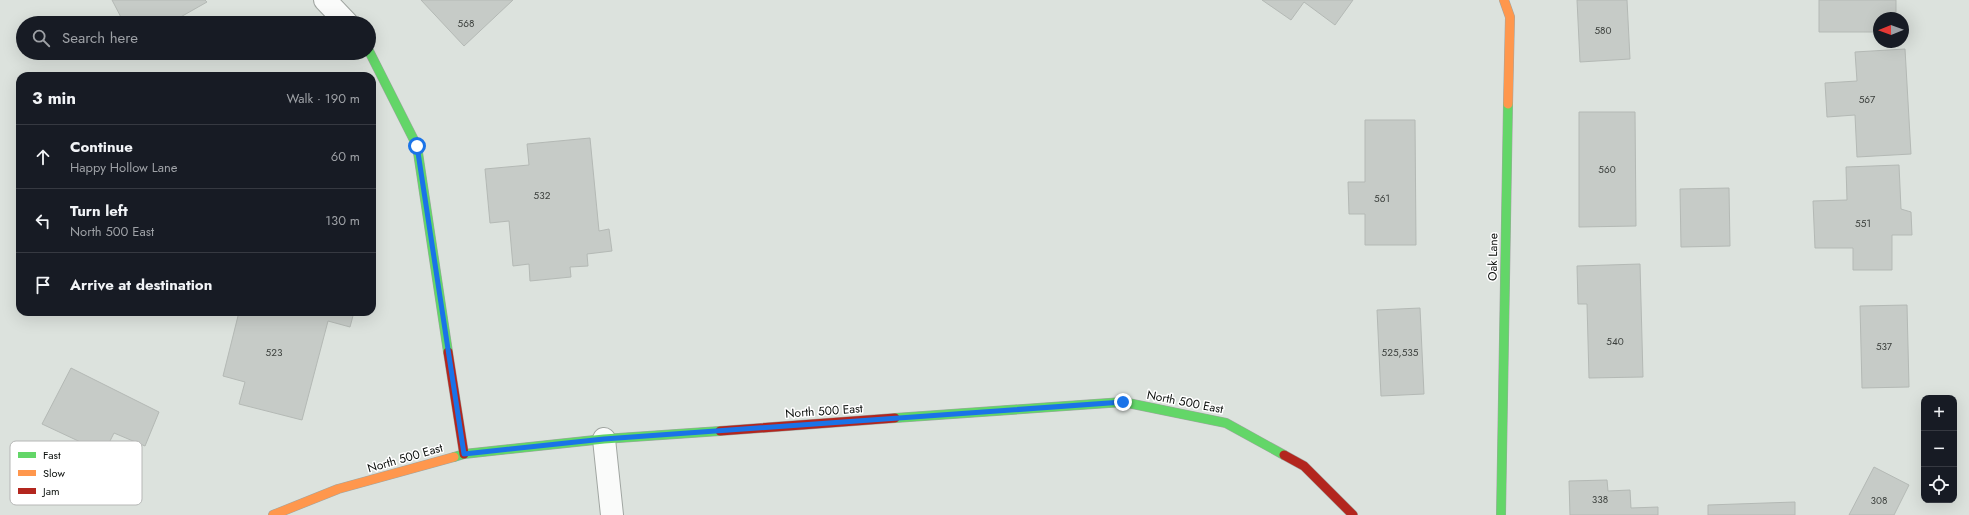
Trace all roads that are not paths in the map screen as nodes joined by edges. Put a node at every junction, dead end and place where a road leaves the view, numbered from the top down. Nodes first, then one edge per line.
1 (325, 0) edge
2 (1504, 0) edge
3 (340, 16) edge
4 (374, 60) edge
5 (604, 439) junction
6 (464, 454) junction
7 (273, 515) edge
8 (612, 515) edge
9 (1353, 515) edge
10 (1501, 515) edge

1 - 3 street
2 - 10 street, Oak Lane
4 - 6 street
5 - 6 street, North 500 East
5 - 8 street
5 - 9 street, North 500 East
6 - 7 street, North 500 East

